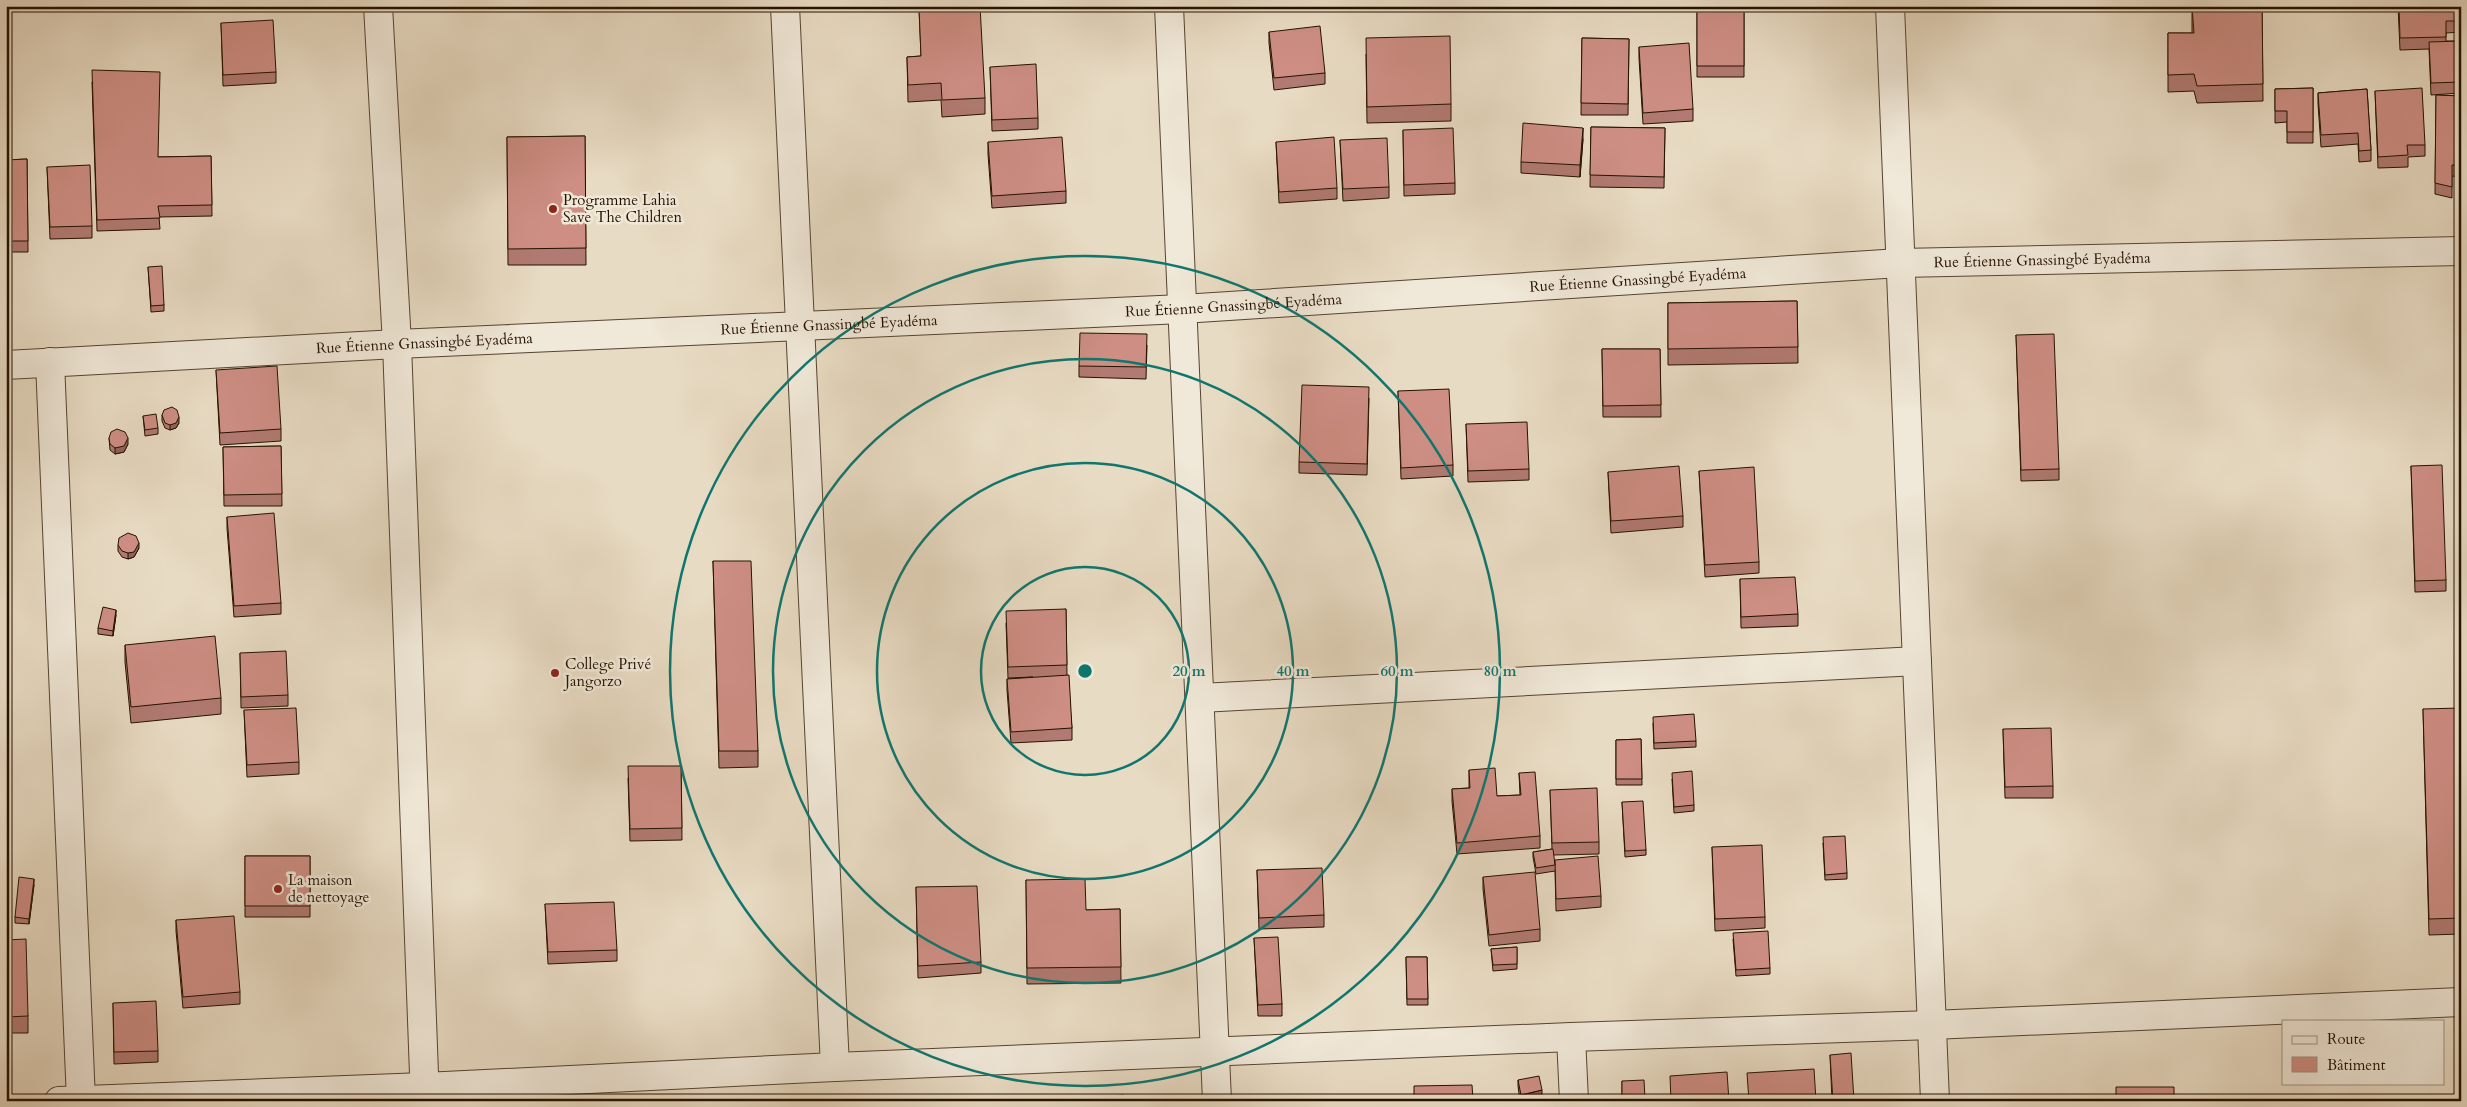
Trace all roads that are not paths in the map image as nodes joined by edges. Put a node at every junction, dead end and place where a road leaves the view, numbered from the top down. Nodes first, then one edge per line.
1 (378, 6) edge
2 (784, 6) edge
3 (1169, 6) edge
4 (1890, 6) edge
5 (2461, 251) edge
6 (1900, 263) junction
7 (1182, 309) junction
8 (798, 327) junction
9 (397, 344) junction
10 (50, 362) junction
11 (6, 365) edge
12 (1917, 661) junction
13 (1200, 698) junction
14 (2461, 1002) edge
15 (1932, 1025) junction
16 (1571, 1037) junction
17 (1215, 1052) junction
18 (836, 1067) junction
19 (424, 1094) edge
20 (74, 1100) edge
21 (1217, 1101) edge
22 (1574, 1101) edge
23 (1935, 1101) edge

1 - 9 street
2 - 8 street
3 - 7 street
4 - 6 street
5 - 6 street, Rue Étienne Gnassingbé Eyadéma
6 - 7 street, Rue Étienne Gnassingbé Eyadéma
6 - 12 street
7 - 8 street, Rue Étienne Gnassingbé Eyadéma
7 - 13 street
8 - 9 street, Rue Étienne Gnassingbé Eyadéma
8 - 18 street
9 - 10 street, Rue Étienne Gnassingbé Eyadéma
9 - 19 street
10 - 11 street, Rue Étienne Gnassingbé Eyadéma
10 - 20 street
12 - 13 street
12 - 15 street
13 - 17 street
14 - 15 street
15 - 16 street
15 - 23 street
16 - 17 street
16 - 22 street
17 - 18 street
17 - 21 street
18 - 19 street
19 - 20 street

